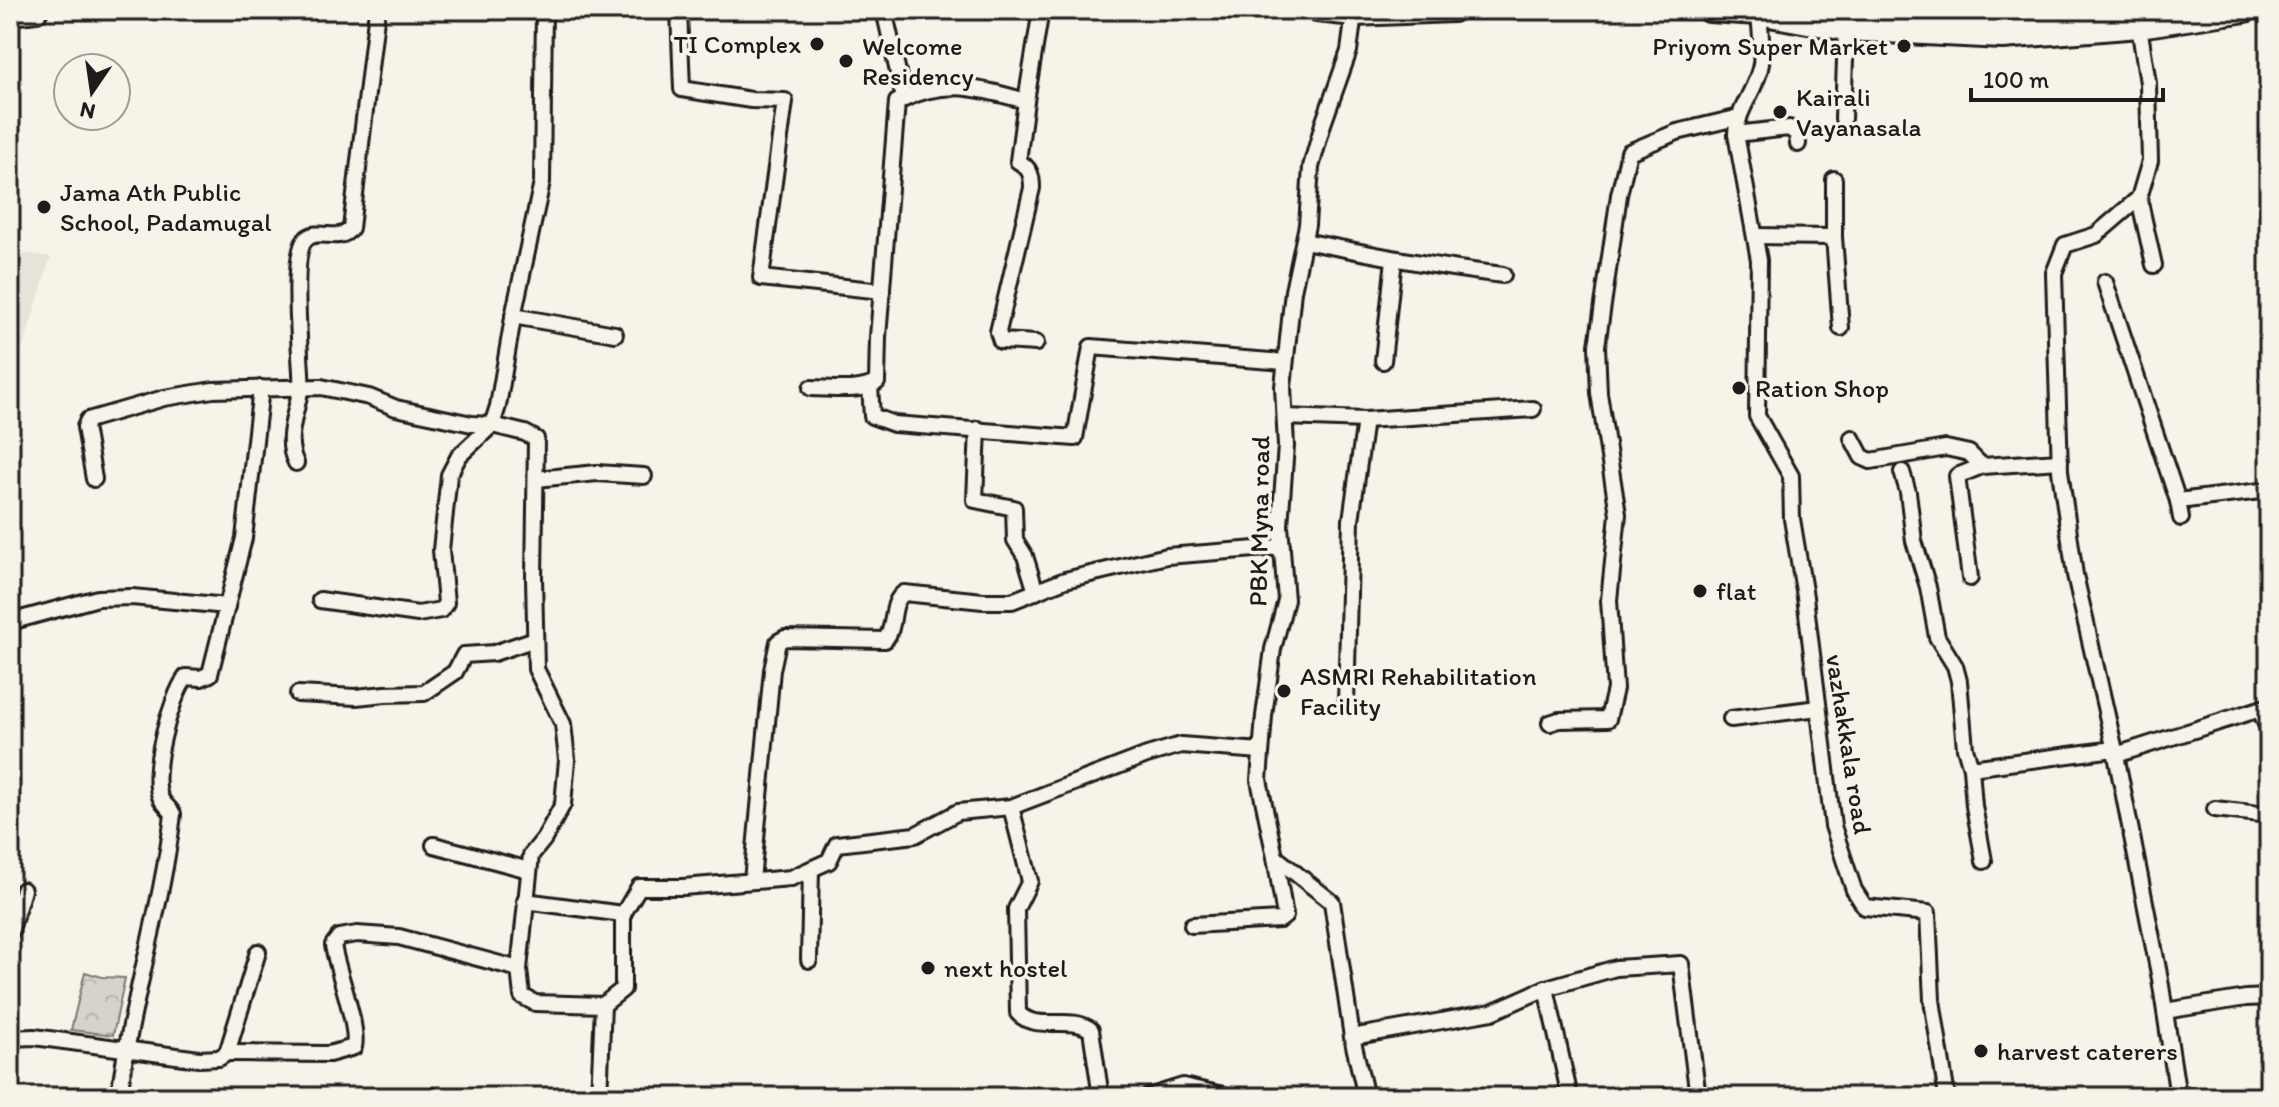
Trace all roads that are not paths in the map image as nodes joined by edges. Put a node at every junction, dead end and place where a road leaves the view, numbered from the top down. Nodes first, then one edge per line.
1 (36, 10) edge
2 (377, 10) edge
3 (544, 10) edge
4 (679, 10) edge
5 (884, 10) edge
6 (1041, 10) edge
7 (1317, 10) edge
8 (1453, 10) edge
9 (1709, 10) edge
10 (2246, 10) edge
11 (10, 13) edge
12 (1759, 13) junction
13 (1354, 14) junction
14 (1934, 14) edge
15 (2110, 16) edge
16 (1852, 20) edge
17 (2139, 26) junction
18 (904, 99) junction
19 (1026, 101) junction
20 (1736, 118) junction
21 (1843, 119) dead end
22 (1736, 134) junction
23 (1798, 144) dead end
24 (1834, 179) dead end
25 (2139, 198) junction
26 (1756, 236) junction
27 (1834, 237) junction
28 (1304, 241) junction
29 (1394, 259) junction
30 (2154, 265) dead end
31 (1503, 275) dead end
32 (2105, 282) dead end
33 (882, 291) junction
34 (513, 316) junction
35 (1841, 328) dead end
36 (615, 334) dead end
37 (1036, 343) dead end
38 (1383, 361) dead end
39 (1285, 362) junction
40 (301, 387) junction
41 (870, 387) junction
42 (261, 388) junction
43 (811, 388) dead end
44 (1533, 409) dead end
45 (1285, 417) junction
46 (1365, 420) junction
47 (492, 425) junction
48 (978, 429) junction
49 (1852, 438) dead end
50 (2060, 461) junction
51 (296, 463) dead end
52 (1982, 466) junction
53 (1902, 472) dead end
54 (644, 476) dead end
55 (94, 479) dead end
56 (536, 479) junction
57 (2269, 490) edge
58 (2178, 501) junction
59 (2181, 518) dead end
60 (1282, 547) junction
61 (1970, 578) dead end
62 (1036, 592) junction
63 (320, 600) dead end
64 (227, 606) junction
65 (10, 622) edge
66 (535, 639) junction
67 (298, 694) dead end
68 (1346, 703) dead end
69 (1818, 708) junction
70 (2264, 708) edge
71 (1731, 719) dead end
72 (1550, 723) dead end
73 (2269, 731) edge
74 (1261, 751) junction
75 (2115, 752) junction
76 (1971, 768) junction
77 (1011, 807) junction
78 (2215, 809) dead end
79 (2269, 815) edge
80 (434, 845) dead end
81 (1275, 857) junction
82 (1984, 861) dead end
83 (811, 869) junction
84 (529, 870) junction
85 (752, 881) junction
86 (23, 890) dead end
87 (525, 901) junction
88 (623, 914) junction
89 (1192, 925) dead end
90 (10, 933) edge
91 (258, 952) dead end
92 (809, 960) dead end
93 (519, 969) junction
94 (1546, 988) junction
95 (2269, 997) edge
96 (603, 1005) junction
97 (2165, 1011) junction
98 (1352, 1037) junction
99 (10, 1038) edge
100 (125, 1049) junction
101 (227, 1053) junction
102 (1223, 1096) edge
103 (1366, 1096) edge
104 (119, 1097) edge
105 (599, 1097) edge
106 (1101, 1097) edge
107 (1148, 1097) edge
108 (1570, 1097) edge
109 (1698, 1097) edge
110 (1947, 1097) edge
111 (2178, 1097) edge

1 - 11 main road
2 - 40 street
3 - 34 street
4 - 33 street
5 - 18 street
6 - 19 street
7 - 13 main road
8 - 13 main road
9 - 12 main road
10 - 17 main road
12 - 16 main road
12 - 20 street
13 - 28 street, PBK Myna road
14 - 15 main road
14 - 16 main road
15 - 16 main road
15 - 17 main road
16 - 21 street
17 - 25 street
18 - 19 street
18 - 33 street
19 - 37 street
20 - 22 street, vazhakkala road
20 - 72 street
22 - 23 street
22 - 26 street, vazhakkala road
24 - 27 street
25 - 30 street
25 - 50 street
26 - 27 street
26 - 69 street, vazhakkala road
27 - 35 street
28 - 29 street
28 - 39 street, PBK Myna road
29 - 31 street
29 - 38 street
32 - 58 street
33 - 41 street
34 - 36 street
34 - 47 street
39 - 45 street, PBK Myna road
39 - 48 street
40 - 42 street
40 - 47 street
40 - 51 street
41 - 43 street
41 - 48 street
42 - 55 street
42 - 64 street
44 - 46 street
45 - 46 street
45 - 60 street, PBK Myna road
46 - 68 street
47 - 56 street
47 - 63 street
48 - 62 street
49 - 52 street
50 - 52 street
50 - 75 street
52 - 61 street
53 - 76 street
54 - 56 street
56 - 66 street
57 - 58 street
58 - 59 street
60 - 62 street
60 - 74 street, PBK Myna road
62 - 85 street
64 - 65 street
64 - 100 street
66 - 67 street
66 - 84 street
69 - 71 street
69 - 110 street, vazhakkala road
70 - 73 street
70 - 75 street
74 - 77 street
74 - 81 street, PBK Myna road
75 - 76 street
75 - 97 street
76 - 82 street
77 - 83 street
77 - 106 street
78 - 79 street
80 - 84 street
81 - 89 street, PBK Myna road
81 - 98 street
83 - 85 street
83 - 92 street
84 - 87 street
85 - 88 street
86 - 90 street
87 - 88 street
87 - 93 street
88 - 96 street
91 - 101 street
93 - 96 street
93 - 101 street
94 - 98 street
94 - 108 street
94 - 109 street
95 - 97 street
96 - 105 street
97 - 111 street
98 - 103 street
99 - 100 street
100 - 101 street
100 - 104 street
102 - 107 street

